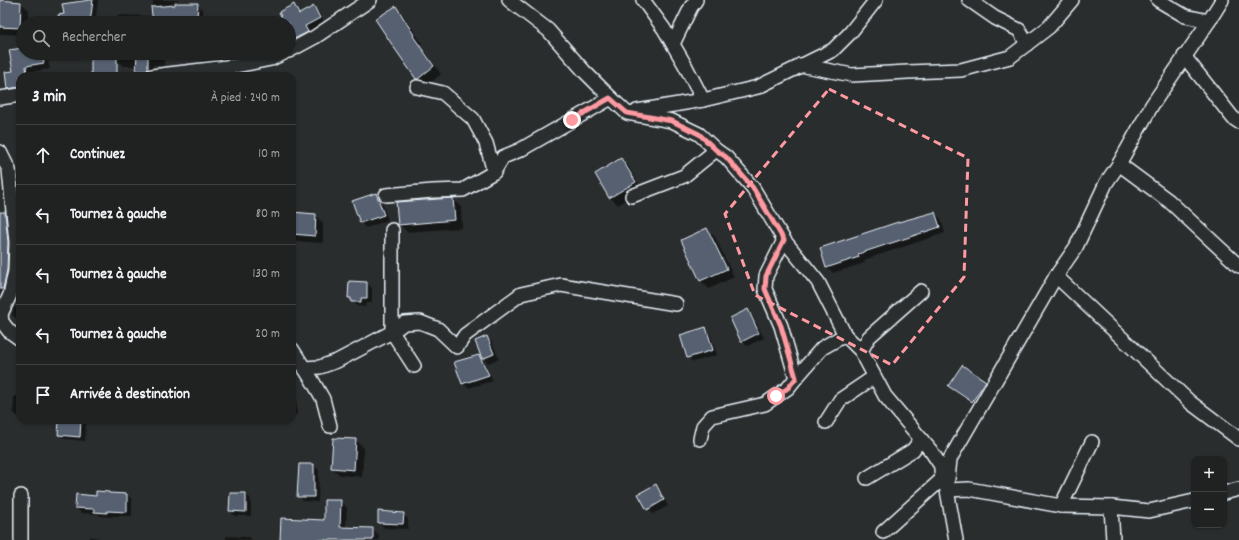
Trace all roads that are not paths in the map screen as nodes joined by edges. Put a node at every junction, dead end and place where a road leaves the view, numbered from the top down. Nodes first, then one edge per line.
1 (370, 0) edge
2 (509, 0) edge
3 (643, 0) edge
4 (696, 0) edge
5 (876, 0) edge
6 (969, 0) edge
7 (1072, 0) edge
8 (1158, 0) edge
9 (1222, 0) edge
10 (1209, 21) junction
11 (672, 44) junction
12 (1027, 44) junction
13 (296, 47) edge
14 (1184, 56) junction
15 (266, 60) edge
16 (800, 65) junction
17 (186, 72) edge
18 (416, 87) dead end
19 (16, 96) edge
20 (610, 98) junction
21 (1, 100) edge
22 (703, 100) junction
23 (627, 113) junction
24 (1239, 122) edge
25 (716, 150) junction
26 (0, 152) edge
27 (1119, 164) junction
28 (494, 172) junction
29 (386, 195) dead end
30 (632, 196) dead end
31 (392, 230) dead end
32 (784, 240) junction
33 (1239, 266) edge
34 (1056, 276) junction
35 (921, 291) dead end
36 (676, 304) dead end
37 (1, 308) edge
38 (392, 332) junction
39 (845, 335) junction
40 (16, 336) edge
41 (861, 351) junction
42 (296, 355) edge
43 (414, 366) dead end
44 (304, 368) junction
45 (874, 377) junction
46 (796, 378) junction
47 (826, 422) dead end
48 (330, 426) dead end
49 (700, 439) dead end
50 (921, 439) junction
51 (1239, 439) edge
52 (1092, 442) dead end
53 (941, 466) junction
54 (867, 478) dead end
55 (1239, 489) edge
56 (947, 490) junction
57 (1227, 492) edge
58 (21, 496) dead end
59 (1191, 503) edge
60 (1061, 506) junction
61 (1111, 507) junction
62 (883, 532) dead end
63 (21, 540) edge
64 (956, 540) edge
65 (1113, 540) edge

1 - 13 street
2 - 20 street
3 - 11 street
4 - 11 street
5 - 16 street
6 - 12 street
7 - 12 street
8 - 10 street
9 - 10 street
10 - 14 street
11 - 22 street
12 - 16 street
14 - 24 street
14 - 27 street
15 - 17 street
16 - 22 street
18 - 28 street
19 - 21 street
20 - 23 street
20 - 28 street
22 - 23 street
23 - 25 street
25 - 30 street
25 - 32 street
26 - 37 street
27 - 33 street
27 - 34 street
28 - 29 street
31 - 38 street
32 - 39 street
32 - 46 street
34 - 51 street
34 - 56 street
35 - 41 street
36 - 38 street
37 - 40 street
38 - 43 street
38 - 44 street
39 - 41 street
39 - 46 street
41 - 45 street
42 - 44 street
44 - 48 street
45 - 47 street
45 - 50 street
46 - 49 street
50 - 53 street
50 - 54 street
52 - 60 street
53 - 56 street
53 - 62 street
55 - 57 street
56 - 60 street
56 - 64 street
58 - 63 street
59 - 61 street
60 - 61 street
61 - 65 street

